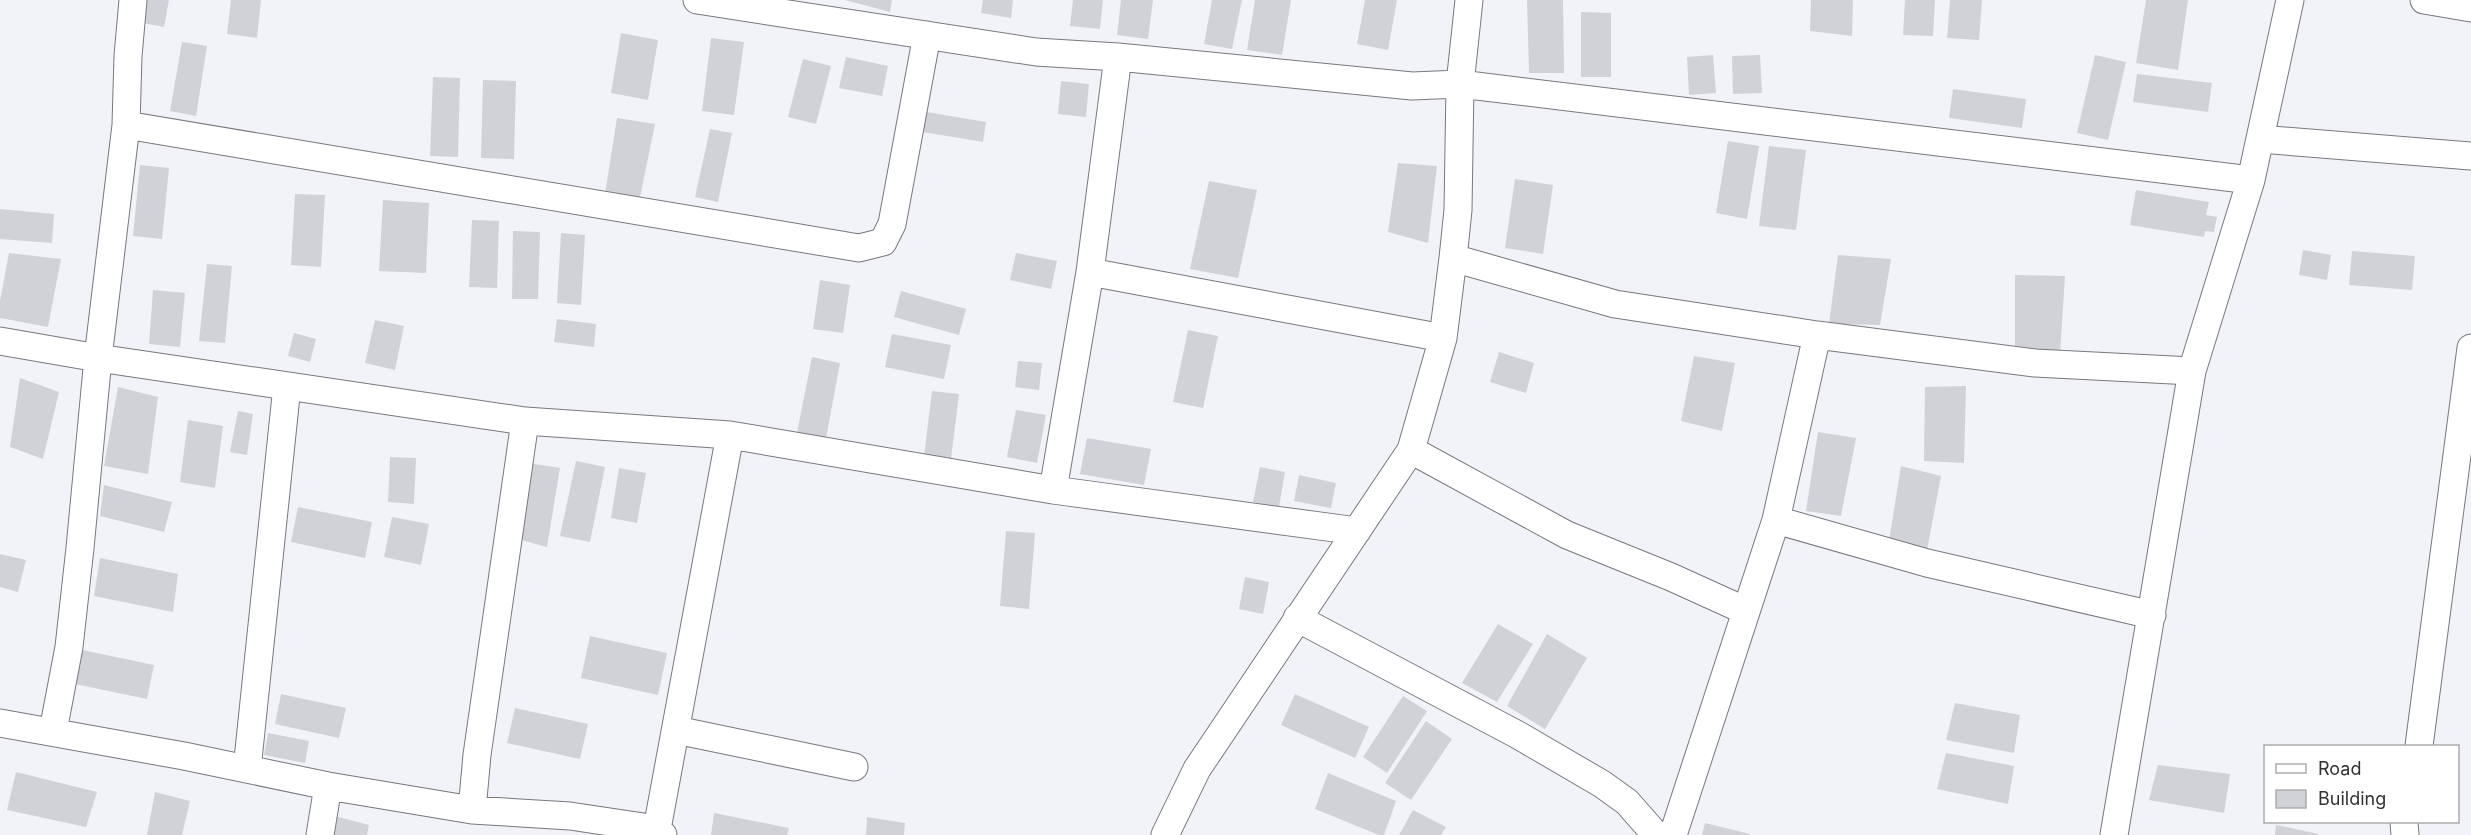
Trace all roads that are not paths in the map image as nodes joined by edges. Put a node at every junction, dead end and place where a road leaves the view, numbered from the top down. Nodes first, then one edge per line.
1 (133, 0) edge
2 (697, 0) edge
3 (1469, 0) edge
4 (2290, 0) edge
5 (2424, 0) edge
6 (2471, 8) edge
7 (927, 35) junction
8 (1118, 57) junction
9 (1460, 84) junction
10 (126, 125) junction
11 (2260, 139) junction
12 (2471, 156) edge
13 (2250, 180) junction
14 (1454, 258) junction
15 (1090, 272) junction
16 (1817, 335) junction
17 (1443, 338) junction
18 (0, 341) edge
19 (2471, 348) edge
20 (98, 358) junction
21 (2192, 371) junction
22 (2470, 380) edge
23 (287, 386) junction
24 (525, 420) junction
25 (730, 435) junction
26 (1411, 450) junction
27 (1053, 490) junction
28 (1776, 520) junction
29 (1357, 531) junction
30 (1746, 611) junction
31 (2151, 615) junction
32 (1297, 618) junction
33 (0, 723) edge
34 (676, 730) junction
35 (53, 731) junction
36 (2419, 745) edge
37 (854, 767) dead end
38 (246, 769) junction
39 (328, 786) junction
40 (472, 810) junction
41 (526, 824) edge
42 (660, 832) edge
43 (320, 835) edge
44 (1166, 835) edge
45 (1656, 835) edge
46 (1673, 835) edge
47 (2114, 835) edge

1 - 10 street
2 - 7 street
3 - 9 street
4 - 11 street
5 - 6 street
7 - 8 street
7 - 10 street
8 - 9 street
8 - 15 street
9 - 13 street
9 - 14 street
10 - 20 street
11 - 12 street
11 - 13 street
13 - 21 street
14 - 16 street
14 - 17 street
15 - 17 street
15 - 27 street
16 - 21 street
16 - 28 street
17 - 26 street
18 - 20 street
19 - 22 street
20 - 23 street
20 - 35 street
21 - 31 street
22 - 36 street
23 - 24 street
23 - 38 street
24 - 25 street
24 - 40 street
25 - 27 street
25 - 34 street
26 - 29 street
26 - 30 street
27 - 29 street
28 - 30 street
28 - 31 street
29 - 32 street
30 - 46 street
31 - 47 street
32 - 44 street
32 - 45 street
33 - 35 street
34 - 37 street
34 - 42 street
35 - 38 street
38 - 39 street
39 - 40 street
39 - 43 street
40 - 41 street
41 - 42 street

